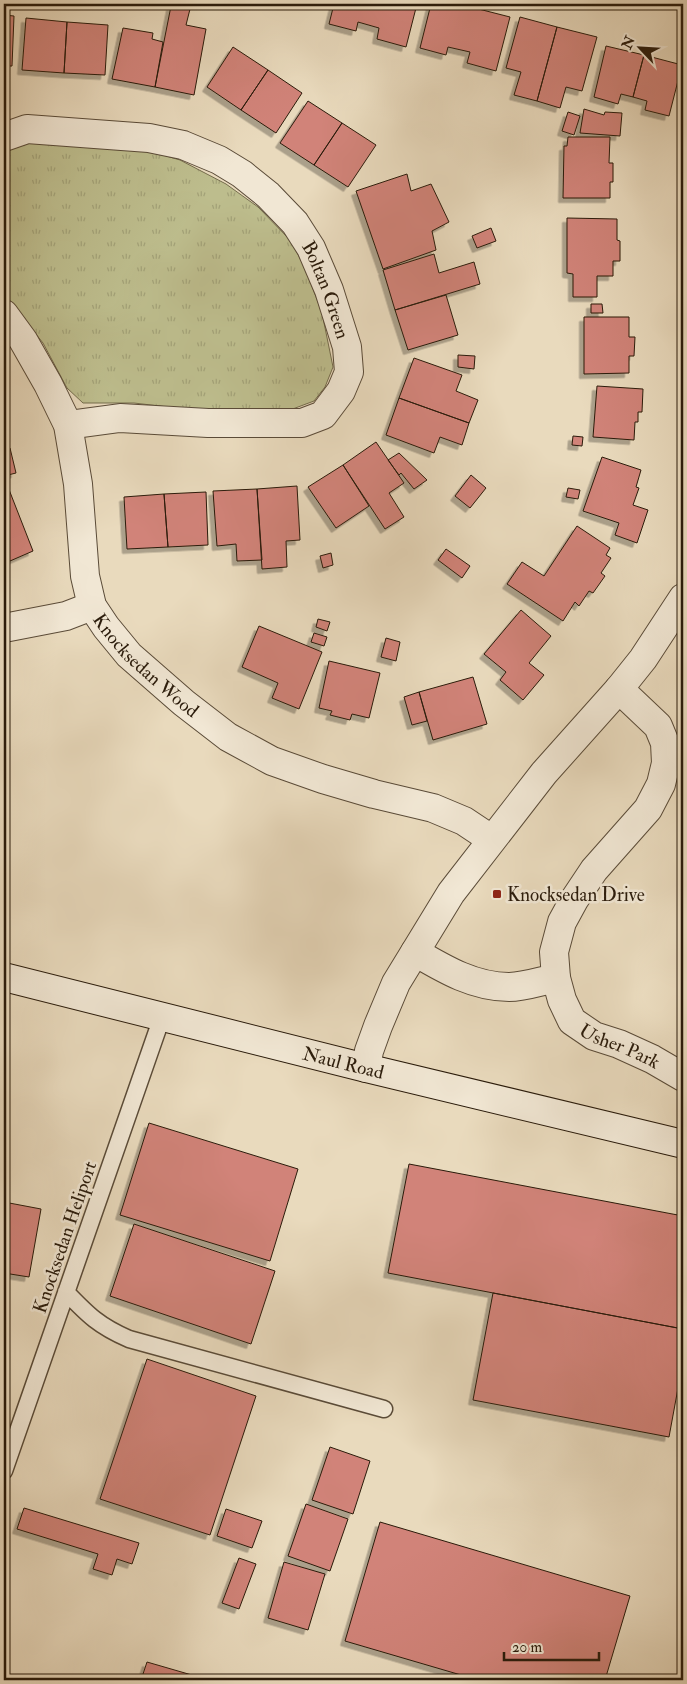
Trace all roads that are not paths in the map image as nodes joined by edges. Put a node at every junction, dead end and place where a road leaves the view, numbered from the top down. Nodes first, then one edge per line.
1 (4, 137) edge
2 (4, 314) edge
3 (68, 425) junction
4 (683, 598) edge
5 (92, 606) junction
6 (4, 628) edge
7 (619, 689) junction
8 (492, 839) junction
9 (415, 952) junction
10 (4, 977) edge
11 (556, 978) junction
12 (162, 1017) junction
13 (366, 1068) junction
14 (683, 1077) edge
15 (683, 1144) edge
16 (66, 1292) junction
17 (384, 1409) dead end
18 (4, 1471) edge

1 - 3 street, Boltan Green
2 - 3 street, Knocksedan Wood
3 - 5 street, Knocksedan Wood
4 - 7 street
5 - 6 street
5 - 8 street, Knocksedan Wood
7 - 8 street
7 - 11 street, Usher Park
8 - 9 street
9 - 11 street
9 - 13 street
10 - 12 street, Naul Road
11 - 14 street, Usher Park
12 - 13 street, Naul Road
12 - 16 lane, Knocksedan Heliport
13 - 15 street, Naul Road
16 - 17 lane
16 - 18 lane, Knocksedan Heliport

